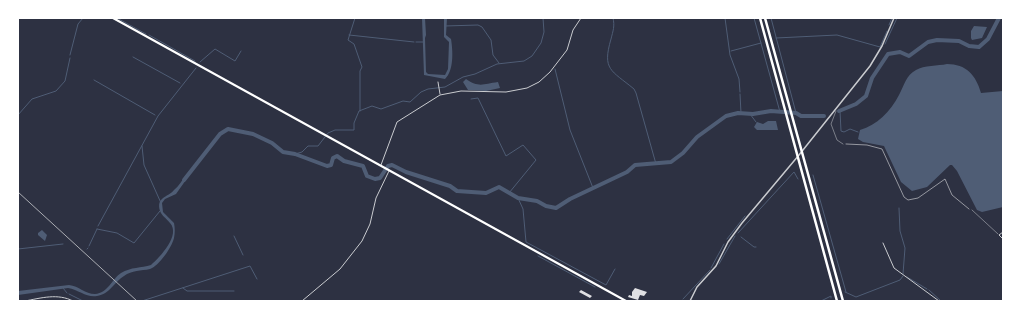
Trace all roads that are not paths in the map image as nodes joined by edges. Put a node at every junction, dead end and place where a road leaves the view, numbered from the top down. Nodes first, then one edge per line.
1 (113, 18) edge
2 (581, 18) edge
3 (760, 18) edge
4 (765, 18) edge
5 (894, 18) edge
6 (438, 82) dead end
7 (440, 95) junction
8 (835, 110) junction
9 (843, 144) road end
10 (381, 165) junction
11 (389, 170) junction
12 (972, 210) road end
13 (1003, 232) edge
14 (999, 235) junction
15 (1003, 239) edge
16 (883, 243) dead end
17 (25, 301) edge
18 (72, 301) edge
19 (302, 301) edge
20 (626, 301) edge
21 (690, 301) edge
22 (837, 301) edge
23 (843, 301) edge
24 (939, 301) edge

1 - 10 main road
2 - 7 street
3 - 22 highway
4 - 23 highway
5 - 8 street
6 - 7 street
7 - 10 street
8 - 9 lane
8 - 21 street
10 - 11 main road
11 - 19 street
11 - 20 main road
12 - 14 lane
13 - 14 street
14 - 15 street
16 - 24 street
17 - 18 street

